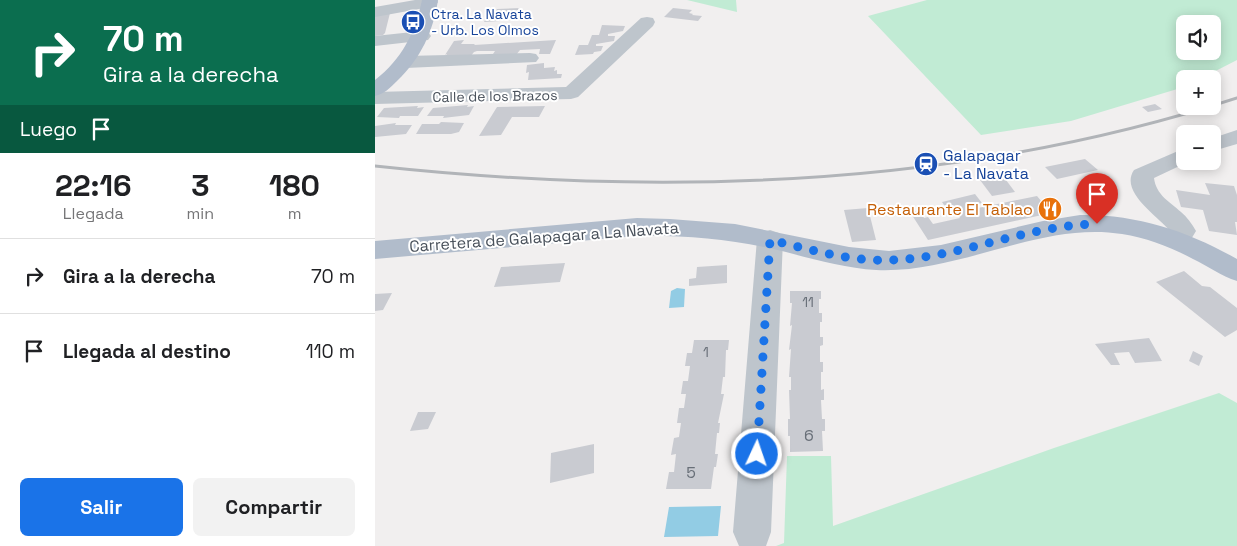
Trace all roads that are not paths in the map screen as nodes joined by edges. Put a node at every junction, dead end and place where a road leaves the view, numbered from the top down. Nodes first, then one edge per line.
1 (430, 1) edge
2 (375, 12) edge
3 (647, 22) dead end
4 (422, 36) junction
5 (375, 41) edge
6 (530, 58) dead end
7 (406, 62) junction
8 (375, 90) edge
9 (375, 98) edge
10 (1237, 136) edge
11 (1221, 142) edge
12 (1176, 159) edge
13 (770, 240) junction
14 (1178, 240) junction
15 (375, 250) edge
16 (1237, 271) edge
17 (753, 532) dead end

1 - 2 street
1 - 4 main road
3 - 9 street, Calle de los Brazos
4 - 5 street
4 - 7 main road
6 - 7 street
7 - 8 main road
10 - 11 street
12 - 14 street
13 - 14 main road, Carretera de Galapagar a La Navata
13 - 15 main road, Carretera de Galapagar a La Navata
13 - 17 street
14 - 16 main road, Carretera de Galapagar a La Navata

